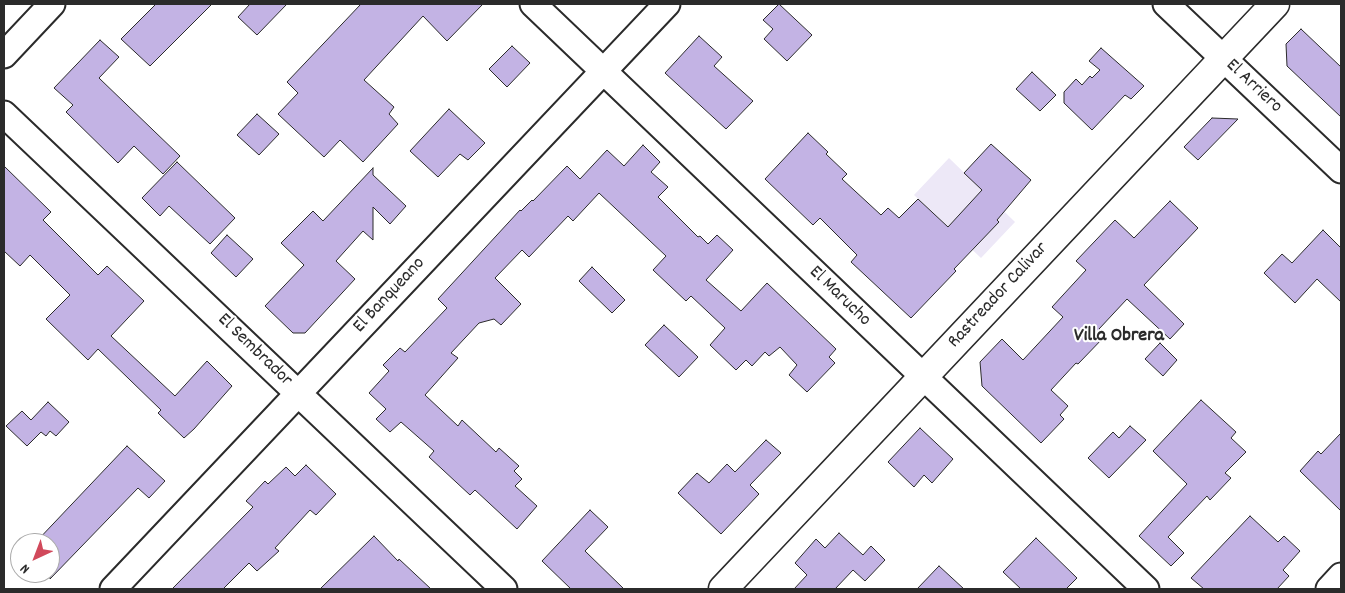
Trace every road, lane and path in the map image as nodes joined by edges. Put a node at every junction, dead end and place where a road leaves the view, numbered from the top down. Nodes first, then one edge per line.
1 (52, 4) edge
2 (533, 4) edge
3 (667, 4) edge
4 (1166, 4) edge
5 (1275, 4) edge
6 (4, 54) edge
7 (1224, 59) junction
8 (603, 71) junction
9 (4, 114) edge
10 (1341, 170) edge
11 (923, 377) junction
12 (298, 394) junction
13 (1341, 576) edge
14 (113, 589) edge
15 (504, 589) edge
16 (723, 589) edge
17 (1146, 589) edge
18 (1328, 589) edge

1 - 6 street
2 - 8 street, El Marucho
3 - 8 street, El Banqueano
4 - 7 street, El Arriero
5 - 7 main road, Rastreador Calivar
7 - 10 street, El Arriero
7 - 11 main road, Rastreador Calivar
8 - 11 street, El Marucho
8 - 12 street, El Banqueano
9 - 12 street, El Sembrador
11 - 16 main road, Rastreador Calivar
11 - 17 street, El Marucho
12 - 14 street, El Banqueano
12 - 15 street, El Sembrador
13 - 18 street

